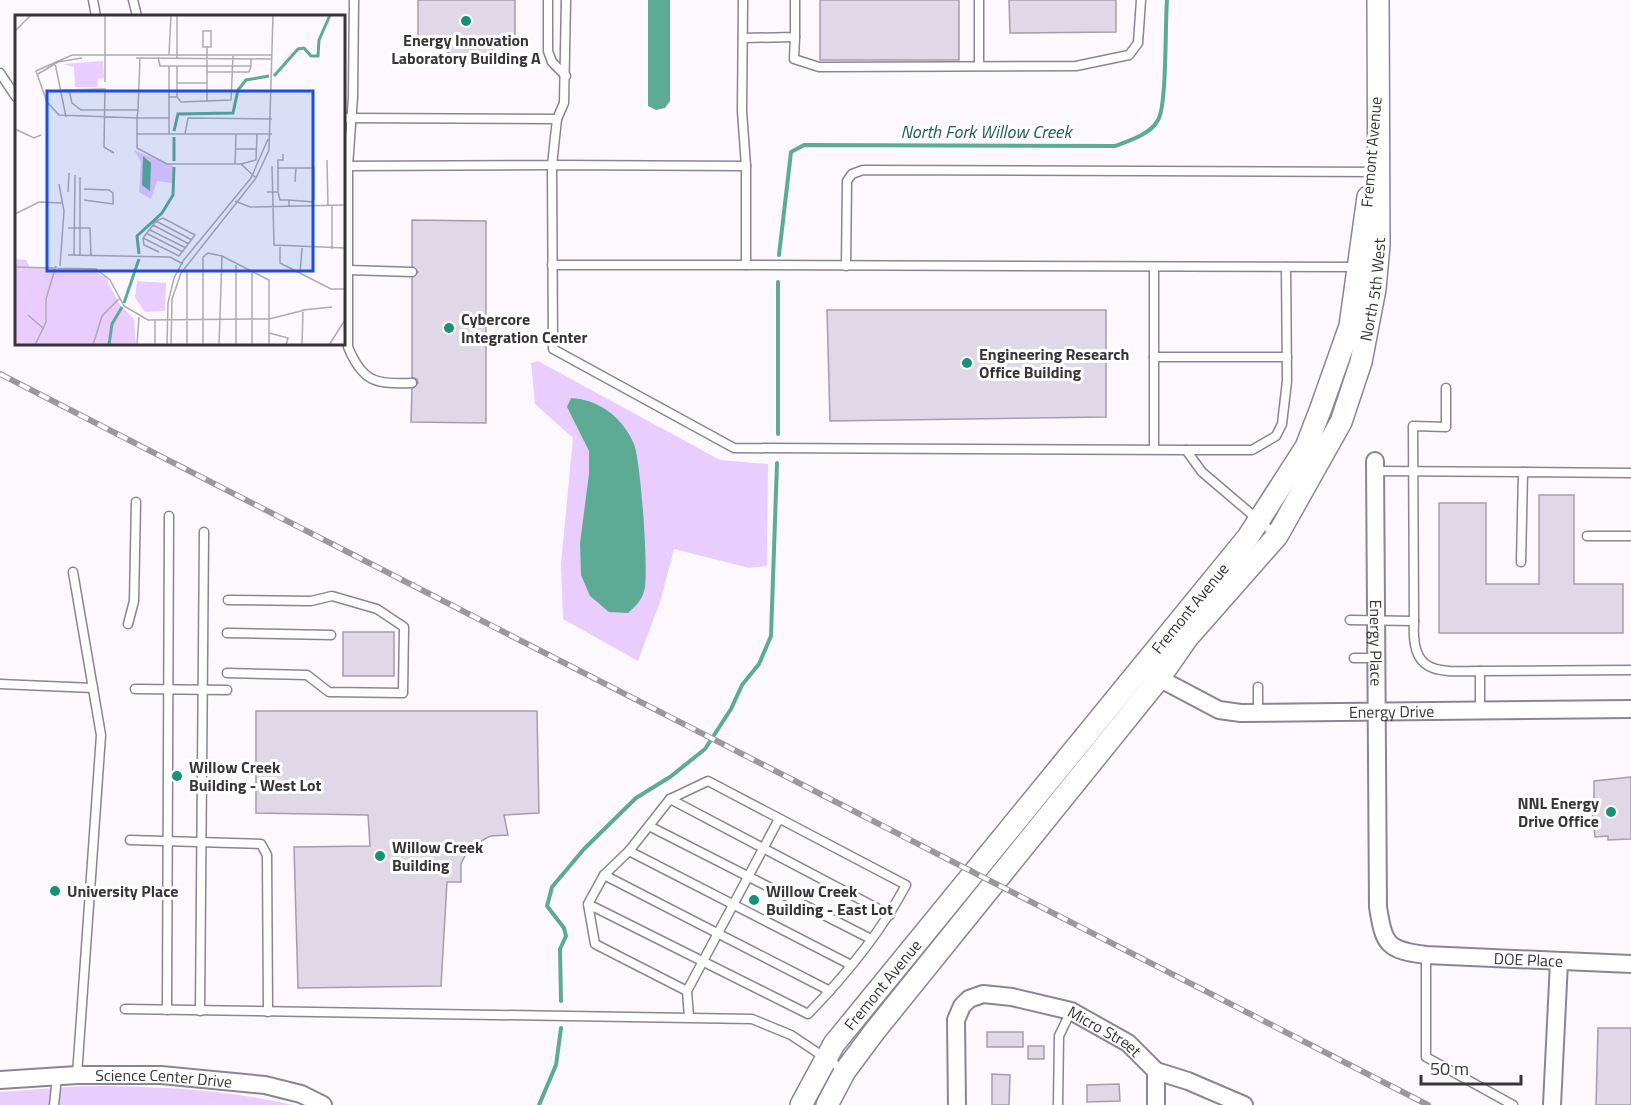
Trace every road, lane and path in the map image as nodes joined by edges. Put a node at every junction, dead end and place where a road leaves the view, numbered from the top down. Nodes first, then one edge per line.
1 (93, 0) edge
2 (132, 0) edge
3 (354, 0) edge
4 (548, 0) edge
5 (566, 0) edge
6 (743, 0) edge
7 (795, 0) edge
8 (979, 0) edge
9 (1141, 0) edge
10 (1378, 0) edge
11 (96, 15) edge
12 (137, 15) edge
13 (743, 38) junction
14 (795, 38) junction
15 (979, 66) junction
16 (0, 73) edge
17 (566, 76) junction
18 (15, 96) edge
19 (347, 118) edge
20 (557, 119) junction
21 (552, 165) junction
22 (346, 166) edge
23 (746, 166) junction
24 (1376, 172) junction
25 (552, 265) junction
26 (746, 265) junction
27 (846, 266) junction
28 (1154, 267) junction
29 (1286, 267) junction
30 (1369, 267) junction
31 (348, 270) junction
32 (412, 272) dead end
33 (1154, 357) junction
34 (1287, 357) junction
35 (1361, 362) joint
36 (412, 383) dead end
37 (1446, 388) dead end
38 (1154, 449) junction
39 (1186, 450) junction
40 (1375, 466) joint
41 (1414, 471) junction
42 (1523, 472) junction
43 (1631, 473) edge
44 (136, 502) dead end
45 (169, 516) dead end
46 (1258, 520) junction
47 (204, 532) dead end
48 (1276, 536) junction
49 (1587, 536) dead end
50 (1631, 536) edge
51 (1521, 562) dead end
52 (73, 572) dead end
53 (228, 600) dead end
54 (1350, 620) dead end
55 (1376, 620) junction
56 (1414, 621) junction
57 (128, 624) dead end
58 (227, 633) dead end
59 (331, 635) dead end
60 (1354, 658) dead end
61 (1376, 658) junction
62 (1631, 670) edge
63 (1480, 671) junction
64 (227, 673) dead end
65 (1150, 674) junction
66 (0, 684) edge
67 (1258, 687) dead end
68 (93, 688) junction
69 (135, 689) dead end
70 (168, 690) junction
71 (203, 690) junction
72 (227, 690) dead end
73 (1631, 709) edge
74 (1480, 710) junction
75 (1377, 712) junction
76 (1258, 713) junction
77 (670, 799) junction
78 (779, 819) junction
79 (649, 826) junction
80 (130, 840) dead end
81 (167, 841) junction
82 (201, 842) junction
83 (763, 848) junction
84 (629, 851) junction
85 (604, 875) junction
86 (748, 876) junction
87 (588, 904) junction
88 (733, 905) junction
89 (890, 915) junction
90 (1382, 931) joint
91 (718, 933) junction
92 (871, 939) junction
93 (1426, 955) junction
94 (702, 961) junction
95 (1559, 962) junction
96 (1631, 964) edge
97 (851, 965) junction
98 (687, 991) junction
99 (830, 991) junction
100 (125, 1009) dead end
101 (166, 1010) junction
102 (200, 1011) junction
103 (1071, 1011) junction
104 (268, 1012) junction
105 (689, 1017) junction
106 (826, 1060) junction
107 (845, 1071) junction
108 (1156, 1071) junction
109 (77, 1075) junction
110 (57, 1077) junction
111 (0, 1080) edge
112 (54, 1105) edge
113 (323, 1105) edge
114 (801, 1105) edge
115 (827, 1105) edge
116 (957, 1105) edge
117 (1058, 1105) edge
118 (1156, 1105) edge
119 (1244, 1105) edge
120 (1513, 1105) edge
121 (1552, 1105) edge

1 - 11 lane
2 - 12 lane
3 - 19 lane
4 - 17 lane
5 - 17 lane
6 - 13 lane
7 - 14 lane
8 - 15 lane
9 - 15 lane
10 - 24 street, Fremont Avenue
13 - 14 lane
13 - 23 lane
14 - 15 lane
16 - 18 lane
17 - 20 lane
19 - 20 lane
19 - 22 lane
20 - 21 lane
21 - 22 lane
21 - 23 lane
21 - 25 lane
22 - 31 lane
23 - 26 lane
24 - 27 lane
24 - 30 street, Fremont Avenue
25 - 26 lane
25 - 38 lane
26 - 27 lane
27 - 28 lane
28 - 29 lane
28 - 33 lane
29 - 30 lane
29 - 34 lane
30 - 35 street, North 5th West
30 - 46 street, Fremont Avenue
31 - 32 lane
31 - 36 lane
33 - 34 lane
33 - 38 lane
34 - 39 lane
35 - 48 street, Fremont Avenue
37 - 41 lane
38 - 39 lane
39 - 46 lane
40 - 41 lane
40 - 55 street, Energy Place
41 - 42 lane
41 - 56 lane
42 - 43 lane
42 - 51 lane
44 - 57 lane
45 - 70 lane
46 - 48 lane
46 - 65 street, Fremont Avenue
47 - 71 lane
48 - 65 street, Fremont Avenue
49 - 50 lane
52 - 68 lane
53 - 64 lane
54 - 55 lane
55 - 56 lane
55 - 61 street, Energy Place
56 - 63 lane
58 - 59 lane
60 - 61 lane
61 - 75 street, Energy Place
62 - 63 lane
63 - 74 lane
65 - 76 street, Energy Drive
65 - 106 street, Fremont Avenue
65 - 107 street, Fremont Avenue
66 - 68 lane
67 - 76 lane
68 - 109 lane
69 - 70 lane
70 - 71 lane
70 - 81 lane
71 - 72 lane
71 - 82 lane
73 - 74 street, Energy Drive
74 - 75 street, Energy Drive
75 - 76 street, Energy Drive
75 - 90 street, Energy Place
77 - 78 lane
77 - 79 lane
77 - 83 lane
78 - 83 lane
78 - 89 lane
79 - 84 lane
79 - 86 lane
80 - 81 lane
81 - 82 lane
81 - 101 lane
82 - 102 lane
82 - 104 lane
83 - 86 lane
83 - 89 lane
84 - 85 lane
84 - 88 lane
85 - 87 lane
85 - 91 lane
86 - 88 lane
86 - 92 lane
87 - 94 lane
87 - 98 lane
88 - 91 lane
88 - 97 lane
89 - 92 lane
90 - 93 street, DOE Place
91 - 94 lane
91 - 99 lane
92 - 97 lane
93 - 95 street, DOE Place
93 - 120 lane
94 - 98 lane
94 - 99 lane
95 - 96 street, DOE Place
95 - 121 street
97 - 99 lane
98 - 105 lane
100 - 101 lane
101 - 102 lane
102 - 104 lane
103 - 108 street, Micro Street
103 - 116 street, Micro Street
103 - 117 lane
104 - 105 lane
105 - 106 lane
106 - 107 lane
106 - 114 street, Fremont Avenue
107 - 115 street, Fremont Avenue
108 - 118 street
108 - 119 street, Micro Street
109 - 110 street, Science Center Drive
109 - 113 street, Science Center Drive
110 - 111 street, Science Center Drive
110 - 112 lane

